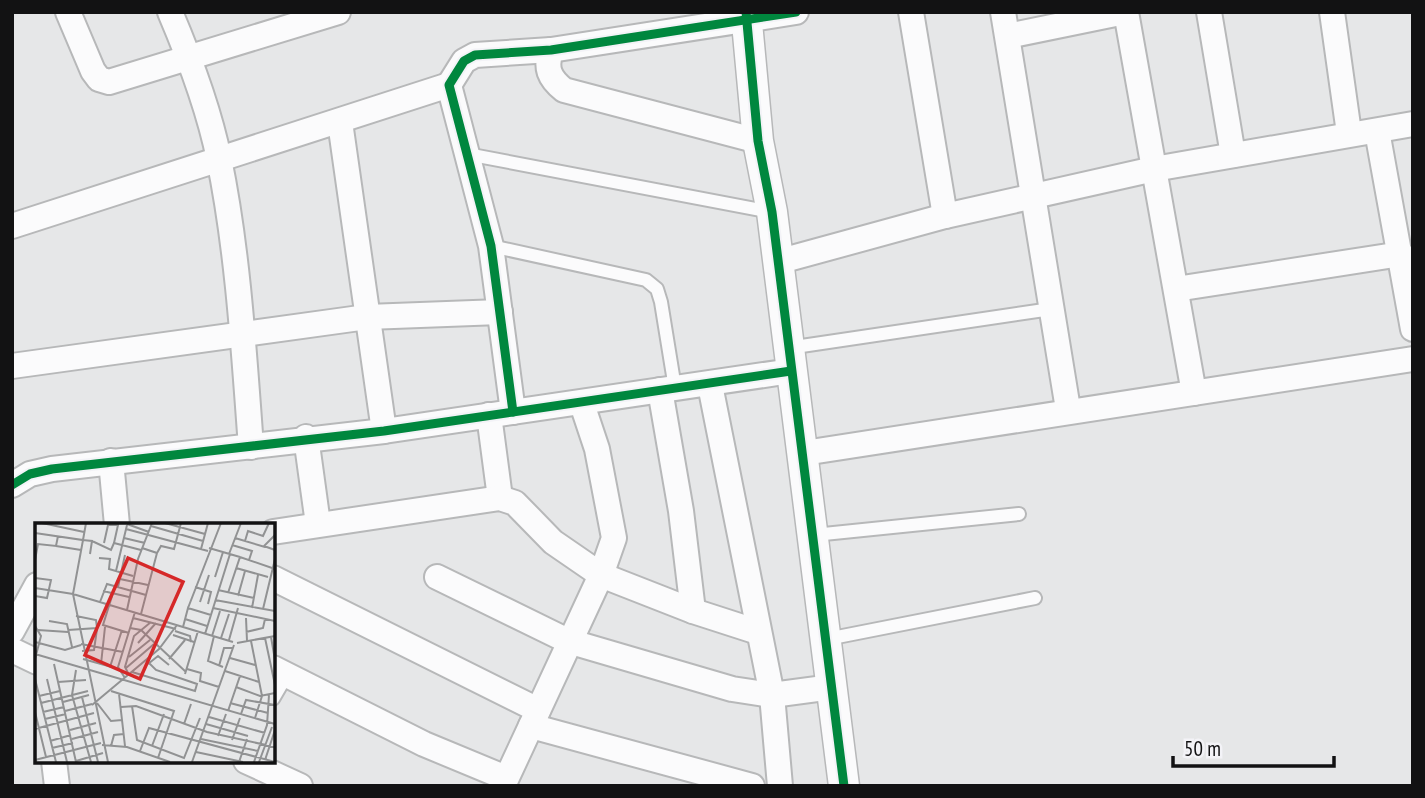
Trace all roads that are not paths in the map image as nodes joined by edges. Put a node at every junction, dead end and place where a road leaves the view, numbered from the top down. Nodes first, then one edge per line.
1 (68, 12) edge
2 (170, 12) edge
3 (338, 12) edge
4 (796, 12) edge
5 (911, 12) edge
6 (1125, 12) edge
7 (1209, 12) edge
8 (1332, 12) edge
9 (747, 15) edge
10 (1084, 16) edge
11 (290, 19) edge
12 (1005, 24) edge
13 (551, 50) junction
14 (190, 59) junction
15 (449, 85) junction
16 (340, 122) junction
17 (1413, 124) edge
18 (1377, 131) junction
19 (1349, 133) junction
20 (758, 141) junction
21 (467, 153) junction
22 (1233, 155) junction
23 (219, 159) junction
24 (1154, 169) junction
25 (1032, 199) junction
26 (772, 212) junction
27 (944, 216) junction
28 (12, 226) edge
29 (491, 246) junction
30 (1401, 254) junction
31 (777, 262) junction
32 (1176, 289) junction
33 (1051, 309) junction
34 (500, 312) junction
35 (367, 317) junction
36 (1413, 329) edge
37 (242, 332) junction
38 (789, 359) junction
39 (1413, 359) edge
40 (12, 366) edge
41 (710, 385) junction
42 (667, 389) junction
43 (1194, 393) junction
44 (582, 404) junction
45 (1068, 410) junction
46 (501, 414) junction
47 (384, 430) junction
48 (306, 437) junction
49 (251, 447) junction
50 (804, 453) junction
51 (111, 461) junction
52 (12, 485) edge
53 (500, 498) junction
54 (1019, 514) dead end
55 (117, 523) edge
56 (318, 524) junction
57 (275, 532) edge
58 (814, 535) junction
59 (601, 575) junction
60 (437, 577) dead end
61 (275, 579) edge
62 (35, 589) edge
63 (1035, 598) dead end
64 (693, 611) junction
65 (12, 631) edge
66 (758, 632) junction
67 (826, 639) junction
68 (568, 641) junction
69 (12, 650) edge
70 (35, 661) edge
71 (280, 671) edge
72 (832, 687) junction
73 (275, 691) edge
74 (772, 695) junction
75 (534, 718) junction
76 (54, 763) edge
77 (255, 772) edge
78 (505, 782) edge
79 (57, 786) edge
80 (300, 786) edge
81 (752, 786) edge
82 (779, 786) edge
83 (844, 786) edge

1 - 14 street
2 - 14 street
3 - 11 street
4 - 9 street
5 - 27 street
6 - 10 street
6 - 24 street
7 - 22 street
8 - 19 street
9 - 13 street
9 - 20 street
10 - 12 street
11 - 14 street
12 - 25 street
13 - 15 street
13 - 20 street
14 - 23 street
15 - 16 street
15 - 21 street
16 - 23 street
16 - 35 street
17 - 18 street
18 - 19 street
18 - 30 street
19 - 22 street
20 - 26 street
21 - 26 lane
21 - 29 street
22 - 24 street
23 - 28 street
23 - 37 street
24 - 25 street
24 - 32 street
25 - 27 street
25 - 33 street
26 - 31 street
27 - 31 street
29 - 34 street
29 - 42 lane
30 - 32 street
30 - 36 street
31 - 38 street
32 - 43 street
33 - 38 lane
33 - 45 street
34 - 35 street
34 - 46 street
35 - 37 street
35 - 47 street
37 - 40 street
37 - 49 street
38 - 41 street
38 - 50 street
39 - 43 street
41 - 42 street
41 - 66 street
42 - 44 street
42 - 64 street
43 - 45 street
44 - 46 street
44 - 59 street
45 - 50 street
46 - 47 street
46 - 53 street
47 - 48 street
48 - 49 street
48 - 56 street
49 - 51 street
50 - 58 street
51 - 52 street
51 - 55 street
53 - 56 street
53 - 59 street
54 - 58 lane
56 - 57 street
58 - 67 street
59 - 64 street
59 - 68 street
60 - 68 street
61 - 75 street
62 - 65 street
63 - 67 lane
64 - 66 street
66 - 74 street
67 - 72 street
68 - 74 street
68 - 75 street
69 - 70 street
71 - 73 lane
71 - 78 street
72 - 74 street
72 - 83 street
74 - 82 street
75 - 78 street
75 - 81 street
76 - 79 street
77 - 80 street

